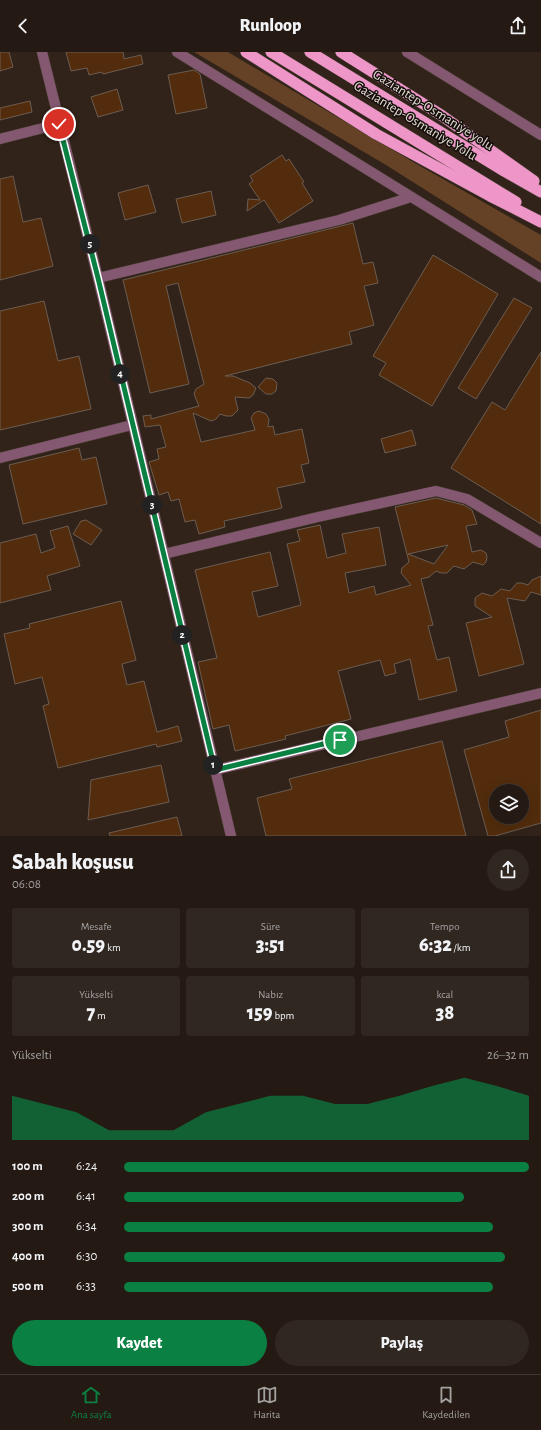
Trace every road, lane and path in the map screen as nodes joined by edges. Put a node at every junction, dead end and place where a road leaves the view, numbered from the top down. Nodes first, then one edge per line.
1 (42, 52) edge
2 (177, 52) edge
3 (246, 52) edge
4 (271, 52) edge
5 (310, 52) edge
6 (341, 52) edge
7 (407, 52) edge
8 (59, 124) junction
9 (541, 135) edge
10 (0, 140) edge
11 (541, 186) edge
12 (541, 192) edge
13 (411, 197) junction
14 (541, 220) edge
15 (541, 277) edge
16 (98, 278) junction
17 (132, 426) junction
18 (0, 458) edge
19 (541, 543) edge
20 (164, 554) junction
21 (541, 693) edge
22 (215, 770) junction
23 (231, 836) edge

1 - 8 street
2 - 13 street
3 - 14 highway
4 - 14 highway, Gaziantep-Osmaniye Yolu
5 - 12 highway, Gaziantep-Osmaniye yolu
6 - 11 highway
7 - 9 street
8 - 10 street
8 - 16 street
13 - 15 street
13 - 16 street
16 - 17 street
17 - 18 street
17 - 20 street
19 - 20 street
20 - 22 street
21 - 22 street
22 - 23 street

